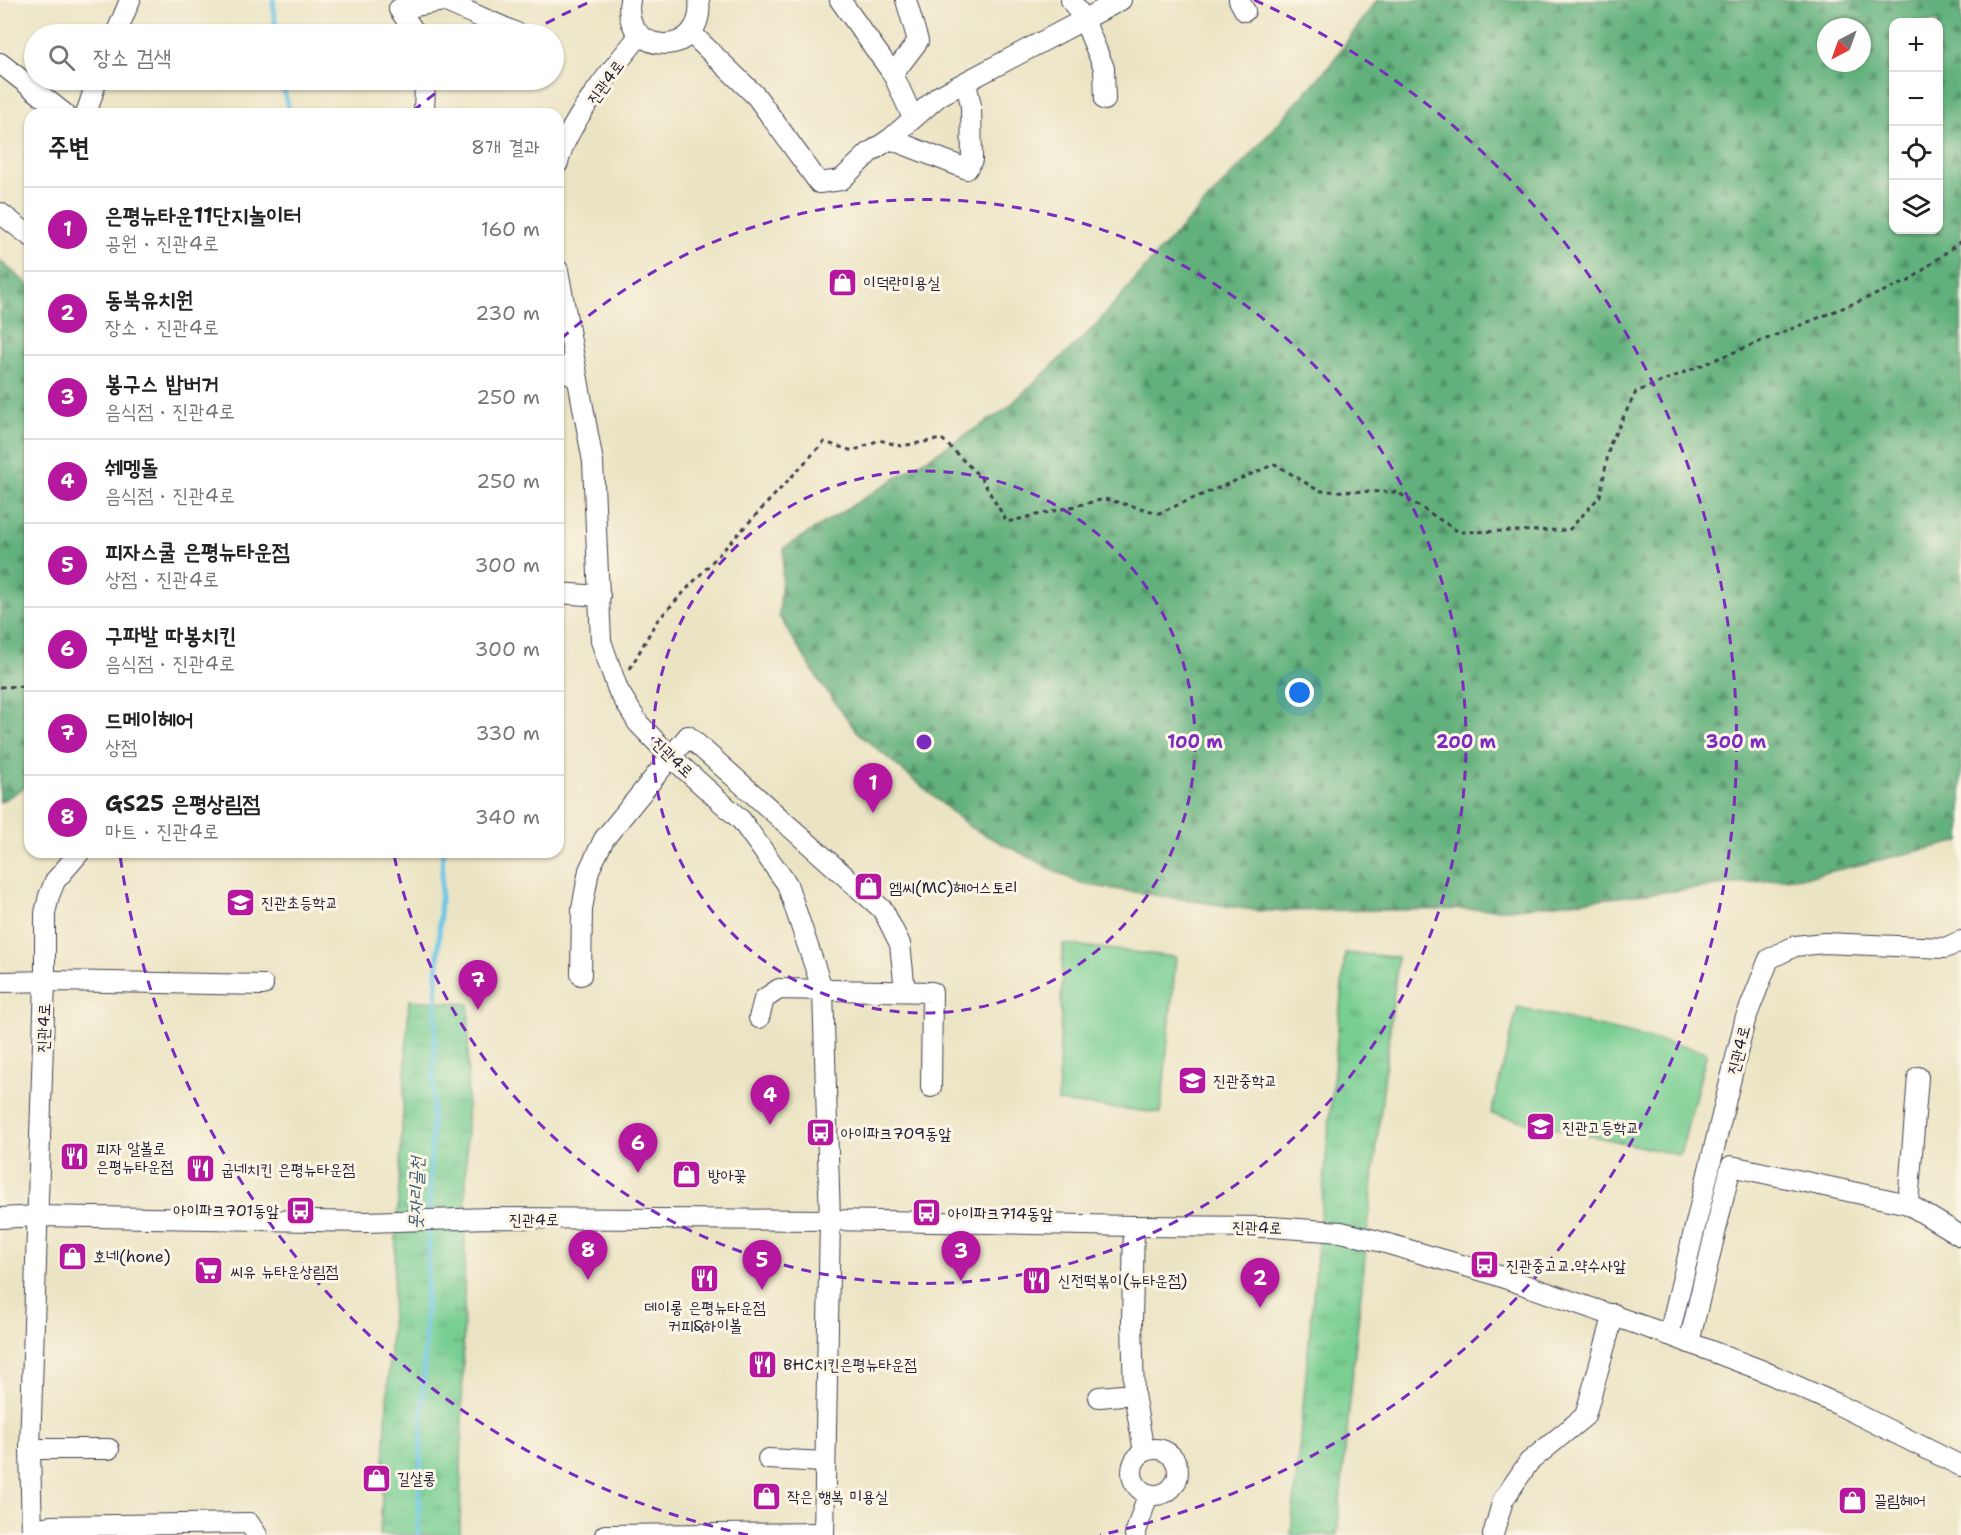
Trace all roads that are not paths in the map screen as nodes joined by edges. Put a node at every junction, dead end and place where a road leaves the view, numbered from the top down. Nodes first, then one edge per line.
1 (130, 0) edge
2 (630, 0) edge
3 (699, 0) edge
4 (840, 0) edge
5 (906, 0) edge
6 (1071, 0) edge
7 (1120, 0) edge
8 (401, 4) edge
9 (1084, 20) junction
10 (120, 24) edge
11 (411, 24) edge
12 (496, 24) edge
13 (691, 33) junction
14 (640, 35) junction
15 (0, 63) edge
16 (892, 74) junction
17 (24, 82) edge
18 (966, 82) junction
19 (34, 90) edge
20 (94, 90) edge
21 (425, 90) edge
22 (1105, 100) dead end
23 (57, 108) edge
24 (89, 108) edge
25 (424, 108) edge
26 (914, 118) junction
27 (890, 139) junction
28 (564, 144) edge
29 (0, 213) edge
30 (24, 231) edge
31 (564, 303) edge
32 (564, 370) edge
33 (578, 380) junction
34 (564, 593) edge
35 (600, 596) junction
36 (670, 756) junction
37 (75, 858) edge
38 (1961, 941) edge
39 (581, 975) dead end
40 (45, 981) junction
41 (0, 982) edge
42 (263, 985) dead end
43 (823, 990) junction
44 (905, 991) junction
45 (759, 1018) dead end
46 (1918, 1077) dead end
47 (931, 1087) dead end
48 (1908, 1204) junction
49 (38, 1216) junction
50 (0, 1218) edge
51 (830, 1220) junction
52 (1134, 1226) junction
53 (1961, 1236) edge
54 (1614, 1314) junction
55 (1669, 1335) junction
56 (1689, 1342) junction
57 (1134, 1394) junction
58 (1099, 1397) dead end
59 (30, 1449) junction
60 (109, 1449) dead end
61 (1144, 1452) junction
62 (768, 1459) dead end
63 (825, 1462) junction
64 (1961, 1466) edge
65 (1148, 1494) junction
66 (32, 1532) edge
67 (824, 1534) edge
68 (257, 1535) edge
69 (605, 1535) edge
70 (1135, 1535) edge
71 (1493, 1535) edge

1 - 10 street
2 - 14 street
3 - 13 street
4 - 16 street
5 - 16 street
6 - 9 street
7 - 9 street
8 - 11 street
8 - 12 street
9 - 18 street
9 - 22 street
13 - 14 street
13 - 27 street
14 - 28 street, 진관4로
15 - 17 street
16 - 26 street
18 - 26 street
18 - 27 street
19 - 23 street
20 - 24 street
21 - 25 street
26 - 27 street
29 - 30 street
31 - 33 street, 진관4로
32 - 33 street
33 - 35 street, 진관4로
34 - 35 street
35 - 36 street, 진관4로
36 - 39 street
36 - 43 street, 진관4로
36 - 44 street
37 - 40 street, 진관4로
38 - 55 street, 진관4로
40 - 41 street
40 - 42 street
40 - 49 street, 진관4로
43 - 44 street
43 - 45 street
43 - 51 street, 진관4로
44 - 47 street
46 - 48 street
48 - 53 street
48 - 56 street
49 - 50 street
49 - 51 street, 진관4로
49 - 59 street, 진관4로
51 - 52 street, 진관4로
51 - 63 street
52 - 54 street, 진관4로
52 - 57 street
54 - 55 street, 진관4로
54 - 71 street
55 - 56 street, 진관4로
56 - 64 street, 진관4로
57 - 58 street
57 - 61 street
59 - 60 street
59 - 66 street, 진관4로
61 - 65 street
61 - 65 street
62 - 63 street
63 - 67 street
65 - 70 street
66 - 68 street
67 - 69 street

